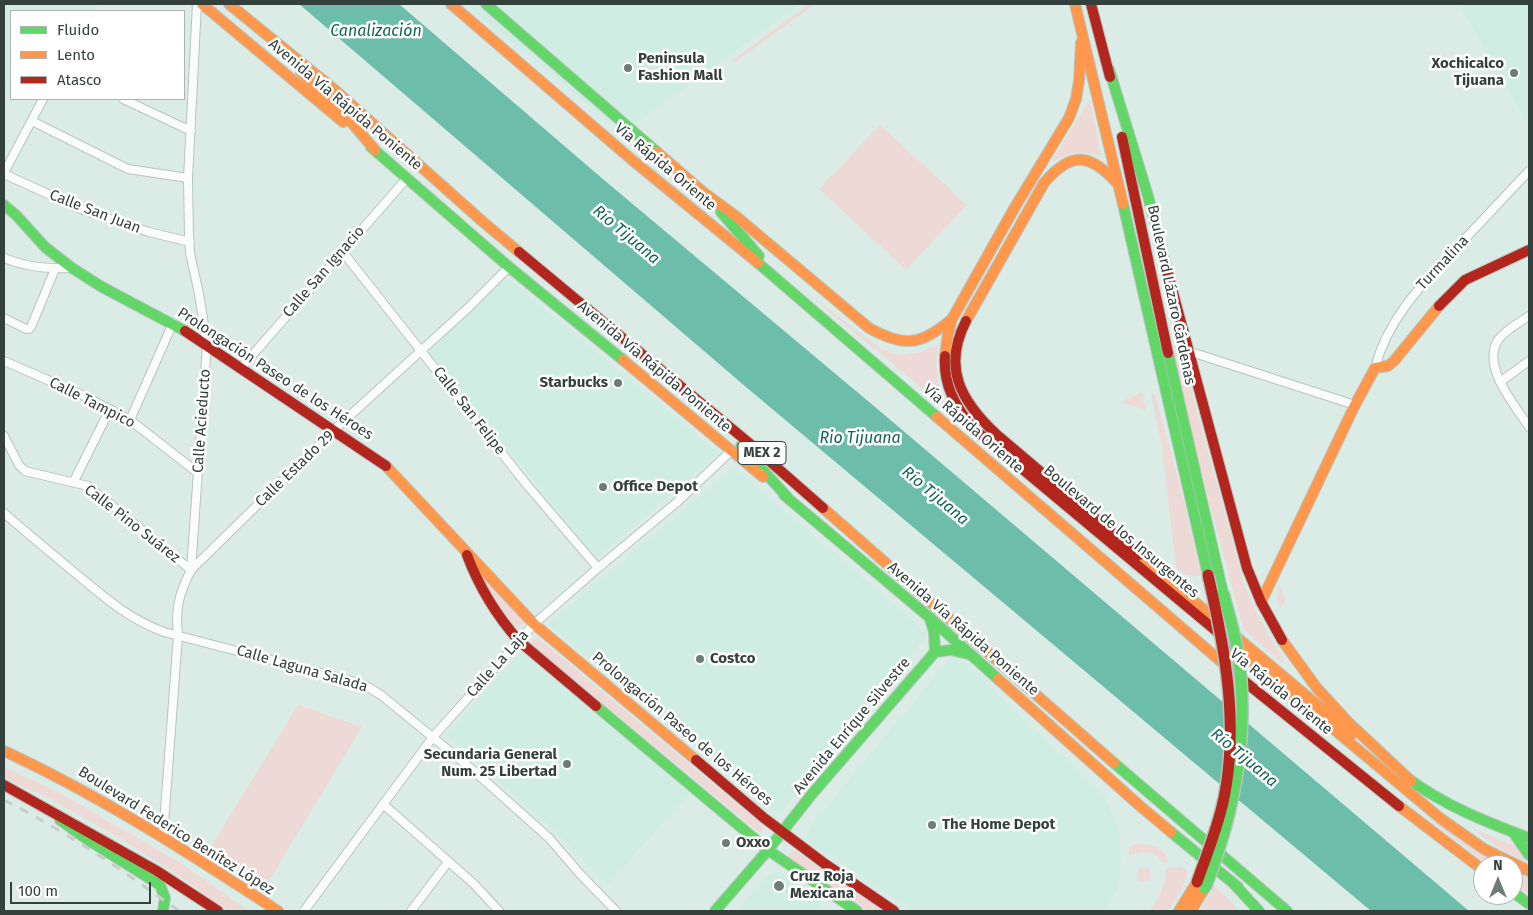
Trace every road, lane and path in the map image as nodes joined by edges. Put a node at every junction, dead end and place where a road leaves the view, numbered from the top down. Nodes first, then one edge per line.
1 (197, 4) edge
2 (202, 4) edge
3 (229, 4) edge
4 (451, 4) edge
5 (486, 4) edge
6 (1075, 4) edge
7 (1091, 4) edge
8 (1081, 28) junction
9 (267, 35) junction
10 (1108, 69) junction
11 (43, 100) edge
12 (125, 100) edge
13 (32, 121) junction
14 (191, 132) junction
15 (375, 150) junction
16 (1529, 171) edge
17 (4, 173) edge
18 (188, 178) junction
19 (407, 178) junction
20 (1117, 183) junction
21 (703, 192) junction
22 (4, 205) edge
23 (1014, 207) junction
24 (1025, 218) junction
25 (190, 242) junction
26 (1529, 250) edge
27 (342, 252) junction
28 (4, 258) edge
29 (509, 267) junction
30 (72, 268) junction
31 (56, 269) junction
32 (791, 293) junction
33 (1529, 316) edge
34 (4, 318) edge
35 (952, 319) junction
36 (173, 322) junction
37 (207, 344) junction
38 (421, 350) junction
39 (1188, 351) junction
40 (4, 361) edge
41 (1529, 361) edge
42 (242, 368) junction
43 (1375, 368) junction
44 (1500, 382) junction
45 (688, 392) junction
46 (1355, 405) junction
47 (110, 409) junction
48 (130, 420) junction
49 (1529, 427) edge
50 (334, 430) junction
51 (4, 436) edge
52 (731, 451) junction
53 (198, 473) junction
54 (74, 481) junction
55 (789, 499) junction
56 (4, 513) edge
57 (466, 552) junction
58 (598, 568) junction
59 (191, 570) junction
60 (1261, 602) junction
61 (929, 617) junction
62 (534, 624) junction
63 (178, 635) junction
64 (519, 640) junction
65 (935, 652) junction
66 (974, 657) junction
67 (433, 737) junction
68 (4, 751) edge
69 (1411, 782) junction
70 (4, 786) edge
71 (383, 804) junction
72 (53, 812) junction
73 (783, 832) junction
74 (1513, 832) junction
75 (163, 837) junction
76 (1529, 838) edge
77 (768, 850) junction
78 (1529, 855) edge
79 (448, 862) junction
80 (1473, 862) edge
81 (1529, 871) edge
82 (1233, 883) junction
83 (1201, 885) junction
84 (163, 911) edge
85 (218, 911) edge
86 (278, 911) edge
87 (304, 911) edge
88 (411, 911) edge
89 (499, 911) edge
90 (616, 911) edge
91 (715, 911) edge
92 (857, 911) edge
93 (894, 911) edge
94 (1179, 911) edge
95 (1191, 911) edge
96 (1259, 911) edge
97 (1267, 911) edge
98 (1287, 911) edge

1 - 14 street, Calle Acieducto
2 - 15 main road, Avenida Vía Rápida Poniente
3 - 9 main road, Avenida Vía Rápida Poniente / MEX 2
4 - 32 main road, Vía Rápida Oriente
5 - 21 main road
6 - 8 main road, Boulevard Lázaro Cárdenas
7 - 10 main road, Boulevard Lázaro Cárdenas
8 - 20 main road, Boulevard Lázaro Cárdenas
8 - 23 main road, Boulevard de los Insurgentes
9 - 15 main road
9 - 45 main road, Avenida Vía Rápida Poniente / MEX 2
10 - 39 main road
10 - 83 main road, Boulevard Lázaro Cárdenas, bridge
11 - 13 street
12 - 14 street
13 - 17 street
13 - 18 street
14 - 18 street, Calle Acieducto
15 - 19 main road, Avenida Vía Rápida Poniente
16 - 43 street, Turmalina
17 - 25 street, Calle San Juan
18 - 25 street, Calle Acieducto
19 - 27 street, Calle San Ignacio
19 - 29 main road, Avenida Vía Rápida Poniente
20 - 24 main road, Boulevard de los Insurgentes
20 - 83 main road, Boulevard Lázaro Cárdenas, bridge
21 - 32 main road
21 - 35 main road
22 - 30 main road, Prolongación Paseo de los Héroes
23 - 24 main road
23 - 35 main road, Boulevard de los Insurgentes
24 - 69 main road, Boulevard de los Insurgentes
25 - 37 street, Calle Acieducto
26 - 43 main road
27 - 38 street, Calle San Felipe
27 - 42 street, Calle San Ignacio
28 - 31 street
29 - 38 street, Calle Estado 29
29 - 52 main road, Avenida Vía Rápida Poniente
30 - 31 street
30 - 36 main road, Prolongación Paseo de los Héroes
31 - 34 street
32 - 80 main road, Vía Rápida Oriente
33 - 44 street
35 - 81 main road, Boulevard de los Insurgentes
36 - 37 main road, Prolongación Paseo de los Héroes
36 - 48 street
37 - 42 main road, Prolongación Paseo de los Héroes
37 - 53 street, Calle Acieducto
38 - 50 street, Calle Estado 29
38 - 58 street, Calle San Felipe
39 - 46 street
39 - 60 main road
40 - 47 street, Calle Tampico
41 - 44 street
42 - 50 main road, Prolongación Paseo de los Héroes
43 - 46 main road
44 - 49 street
45 - 55 main road
45 - 98 main road, Avenida Vía Rápida Poniente / MEX 2
46 - 60 main road
47 - 48 street, Calle Tampico
47 - 54 street
48 - 53 street, Calle Tampico
50 - 57 main road, Prolongación Paseo de los Héroes
50 - 59 street, Calle Estado 29
51 - 54 street, Calle Pino Suárez
52 - 55 main road, Avenida Vía Rápida Poniente
52 - 58 street, Calle La Laja
53 - 59 street, Calle Acieducto
54 - 59 street, Calle Pino Suárez
55 - 61 main road, Avenida Vía Rápida Poniente
56 - 63 street, Calle Laguna Salada
57 - 62 main road, Prolongación Paseo de los Héroes
57 - 64 main road, Prolongación Paseo de los Héroes
58 - 62 street, Calle La Laja
59 - 63 street, Calle Acieducto
60 - 69 main road
61 - 65 main road
61 - 66 main road, Avenida Vía Rápida Poniente
62 - 64 street, Calle La Laja
62 - 73 main road, Prolongación Paseo de los Héroes
63 - 67 street, Calle Laguna Salada
63 - 75 street, Calle Acieducto
64 - 67 street, Calle La Laja
64 - 77 main road, Prolongación Paseo de los Héroes
65 - 66 main road
65 - 73 main road, Avenida Enríque Silvestre
66 - 82 main road, Avenida Vía Rápida Poniente
67 - 71 street, Calle La Laja
67 - 90 street, Calle Laguna Salada
68 - 75 main road, Boulevard Federico Benítez López
69 - 74 main road, Boulevard de los Insurgentes
70 - 72 main road
71 - 79 street
71 - 87 street, Calle La Laja
72 - 84 main road
72 - 85 main road
73 - 77 main road, Avenida Enríque Silvestre
73 - 93 main road, Prolongación Paseo de los Héroes
74 - 76 main road, Boulevard de los Insurgentes
74 - 78 main road
75 - 86 main road, Boulevard Federico Benítez López
77 - 91 main road, Avenida Enríque Silvestre
77 - 92 main road, Prolongación Paseo de los Héroes
79 - 88 street
79 - 89 street
82 - 96 main road
82 - 97 main road, Avenida Vía Rápida Poniente
83 - 94 main road
83 - 95 main road

